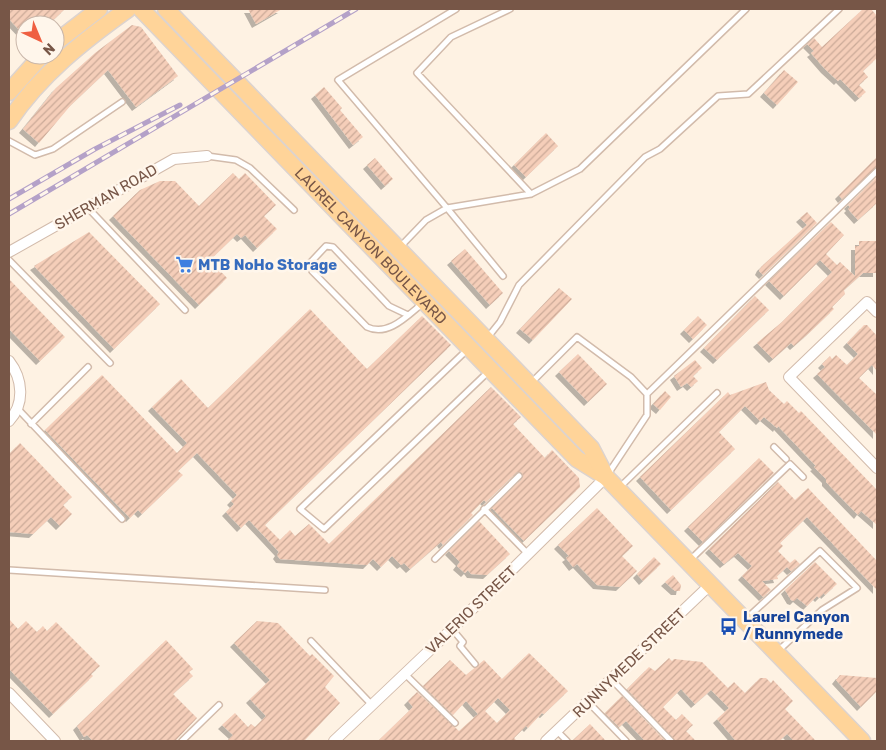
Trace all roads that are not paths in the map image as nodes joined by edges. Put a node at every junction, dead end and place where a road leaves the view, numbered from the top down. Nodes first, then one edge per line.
1 (98, 9) edge
2 (128, 9) edge
3 (141, 9) edge
4 (166, 9) edge
5 (456, 9) edge
6 (510, 9) edge
7 (746, 9) edge
8 (839, 9) edge
9 (65, 35) edge
10 (32, 65) edge
11 (10, 86) edge
12 (122, 102) dead end
13 (9, 122) edge
14 (9, 141) edge
15 (207, 156) joint
16 (877, 171) edge
17 (531, 194) junction
18 (88, 208) junction
19 (447, 208) junction
20 (294, 210) dead end
21 (398, 249) junction
22 (9, 252) edge
23 (9, 260) edge
24 (503, 276) dead end
25 (437, 289) junction
26 (425, 301) junction
27 (185, 310) dead end
28 (877, 312) edge
29 (408, 315) junction
30 (486, 340) junction
31 (470, 347) junction
32 (9, 361) edge
33 (110, 363) dead end
34 (88, 367) dead end
35 (491, 369) junction
36 (529, 384) junction
37 (717, 393) dead end
38 (647, 394) junction
39 (16, 408) junction
40 (9, 421) edge
41 (31, 424) junction
42 (774, 447) dead end
43 (786, 459) dead end
44 (877, 468) edge
45 (519, 476) dead end
46 (606, 476) junction
47 (803, 477) dead end
48 (618, 489) junction
49 (484, 509) junction
50 (122, 519) dead end
51 (528, 554) junction
52 (435, 559) dead end
53 (689, 561) junction
54 (9, 570) edge
55 (711, 584) junction
56 (325, 590) dead end
57 (745, 619) junction
58 (452, 629) junction
59 (311, 641) dead end
60 (777, 652) junction
61 (475, 664) dead end
62 (405, 674) junction
63 (611, 679) junction
64 (9, 693) edge
65 (587, 702) junction
66 (372, 704) junction
67 (219, 705) dead end
68 (455, 723) dead end
69 (557, 731) junction
70 (55, 741) edge
71 (182, 741) edge
72 (334, 741) edge
73 (546, 741) edge
74 (567, 741) edge
75 (626, 741) edge
76 (671, 741) edge
77 (862, 741) edge

1 - 9 main road
2 - 13 main road
3 - 26 main road, LAUREL CANYON BOULEVARD
4 - 21 main road, LAUREL CANYON BOULEVARD
5 - 19 lane
6 - 17 lane
7 - 17 lane
8 - 30 lane
10 - 11 main road
12 - 14 lane
15 - 18 street, SHERMAN ROAD
15 - 20 lane
16 - 38 lane
17 - 19 lane
18 - 22 street, SHERMAN ROAD
18 - 27 lane
19 - 21 lane
19 - 24 lane
21 - 25 main road, LAUREL CANYON BOULEVARD
23 - 33 lane
25 - 26 main road
25 - 30 main road, LAUREL CANYON BOULEVARD
26 - 29 lane
26 - 31 main road, LAUREL CANYON BOULEVARD
28 - 44 street
29 - 29 lane
30 - 36 main road, LAUREL CANYON BOULEVARD
31 - 35 main road, LAUREL CANYON BOULEVARD
31 - 35 lane
32 - 39 street
34 - 41 lane
35 - 46 main road, LAUREL CANYON BOULEVARD
36 - 38 lane
36 - 46 main road, LAUREL CANYON BOULEVARD
37 - 48 lane
38 - 46 lane
39 - 40 street
39 - 41 lane
41 - 50 lane
42 - 43 lane
45 - 49 lane
46 - 48 main road, LAUREL CANYON BOULEVARD
46 - 51 street, VALERIO STREET
47 - 53 lane
48 - 53 main road, LAUREL CANYON BOULEVARD
49 - 51 lane
49 - 52 lane
51 - 58 street, VALERIO STREET
53 - 55 main road, LAUREL CANYON BOULEVARD
54 - 56 lane
55 - 57 main road, LAUREL CANYON BOULEVARD
55 - 63 street, RUNNYMEDE STREET
57 - 60 main road, LAUREL CANYON BOULEVARD
57 - 60 lane
58 - 61 lane
58 - 62 street, VALERIO STREET
59 - 66 lane
60 - 77 main road, LAUREL CANYON BOULEVARD
62 - 66 street, VALERIO STREET
62 - 68 lane
63 - 65 street, RUNNYMEDE STREET
63 - 76 lane
64 - 70 street
65 - 69 street, RUNNYMEDE STREET
65 - 75 lane
66 - 72 street, VALERIO STREET
67 - 71 lane
69 - 73 street, RUNNYMEDE STREET
69 - 74 lane

